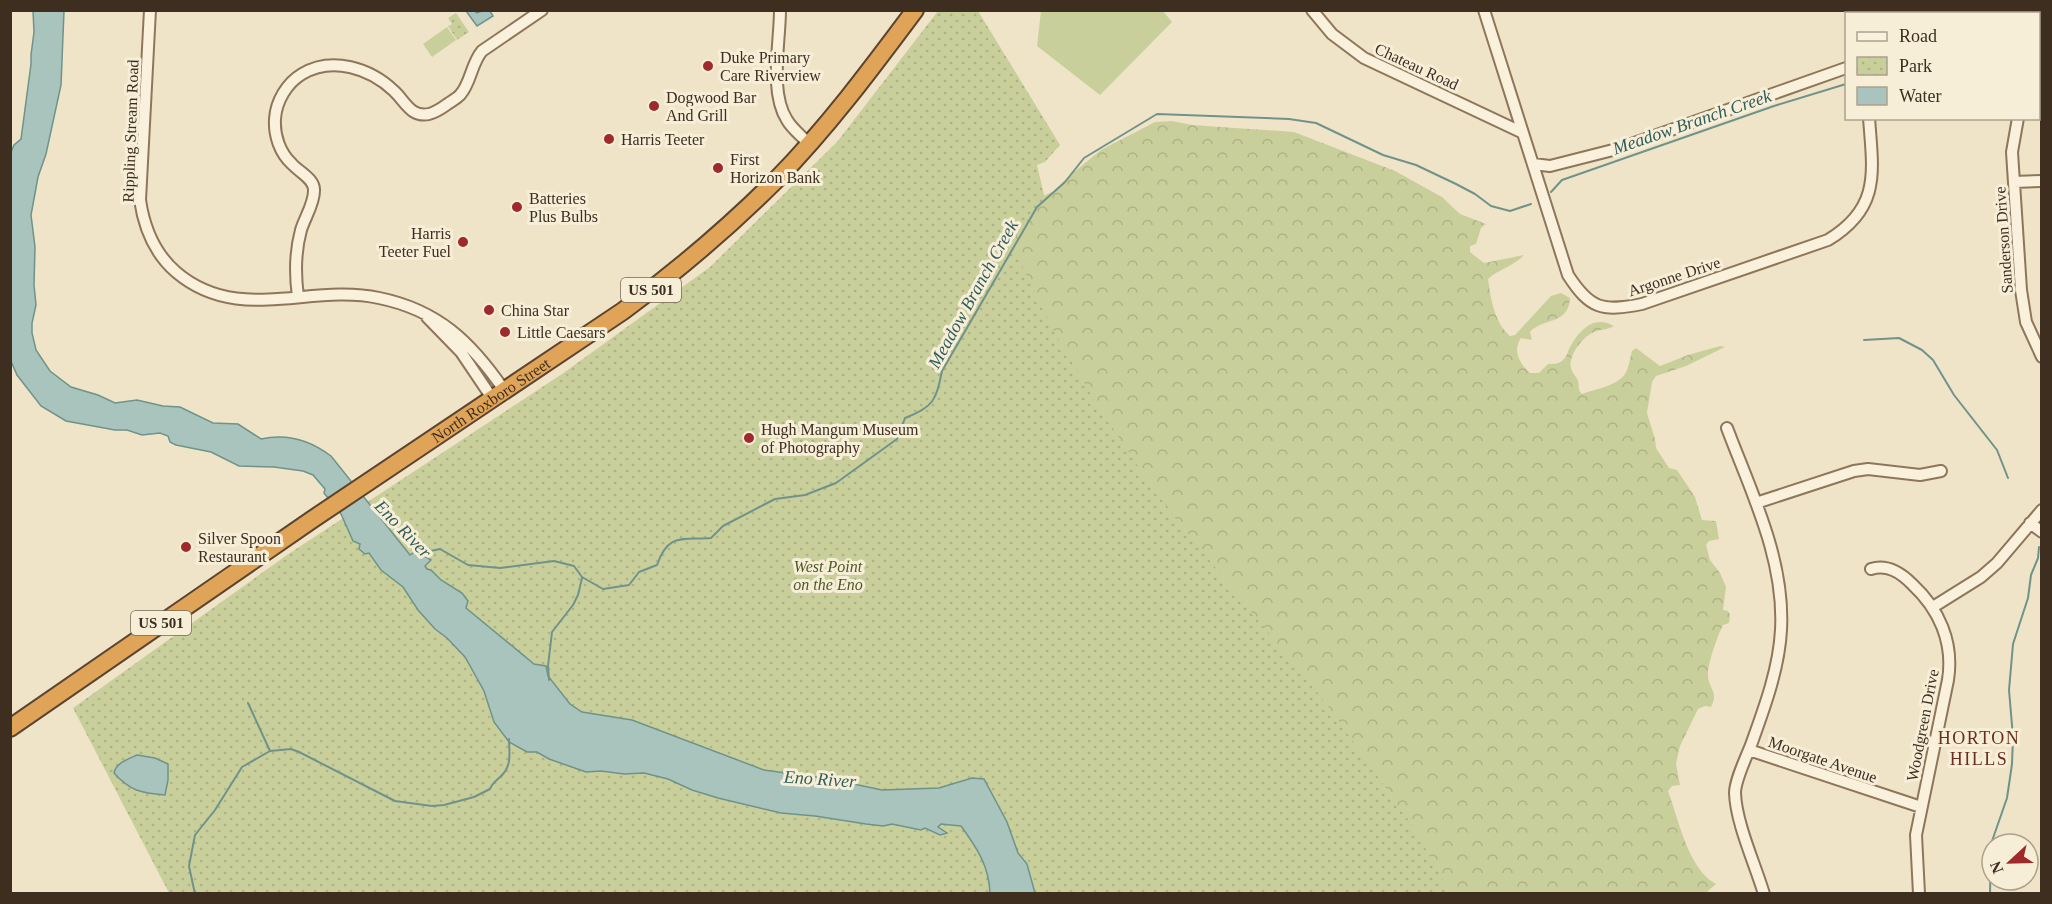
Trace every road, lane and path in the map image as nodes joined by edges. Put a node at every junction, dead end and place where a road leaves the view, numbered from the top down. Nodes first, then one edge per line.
1 (150, 10) edge
2 (542, 10) edge
3 (780, 10) edge
4 (915, 10) edge
5 (1312, 10) edge
6 (1484, 10) edge
7 (1845, 68) edge
8 (1869, 120) edge
9 (2018, 120) edge
10 (1521, 132) junction
11 (809, 144) junction
12 (1533, 164) junction
13 (2042, 181) edge
14 (2014, 182) junction
15 (298, 297) junction
16 (2042, 357) edge
17 (498, 394) junction
18 (1727, 428) dead end
19 (1941, 471) dead end
20 (1756, 503) junction
21 (2042, 510) edge
22 (2030, 523) junction
23 (2042, 532) edge
24 (1871, 569) dead end
25 (1933, 607) junction
26 (10, 728) edge
27 (1749, 750) junction
28 (1921, 807) junction
29 (1764, 894) edge
30 (1919, 894) edge

1 - 15 street, Rippling Stream Road
2 - 15 street
3 - 11 street
4 - 11 highway, North Roxboro Street / US 501
5 - 10 street, Chateau Road
6 - 10 street, Argonne Drive
7 - 12 street
8 - 12 street, Argonne Drive
9 - 14 street, Sanderson Drive
10 - 12 street, Argonne Drive
11 - 17 highway, North Roxboro Street / US 501
13 - 14 street
14 - 16 street, Sanderson Drive
15 - 17 street, Rippling Stream Road
17 - 26 highway, North Roxboro Street / US 501
18 - 20 street
19 - 20 street
20 - 27 street
21 - 22 street
22 - 23 street
22 - 25 street
24 - 25 street, Woodgreen Drive
25 - 28 street, Woodgreen Drive
27 - 28 street, Moorgate Avenue
27 - 29 street
28 - 30 street, Woodgreen Drive

